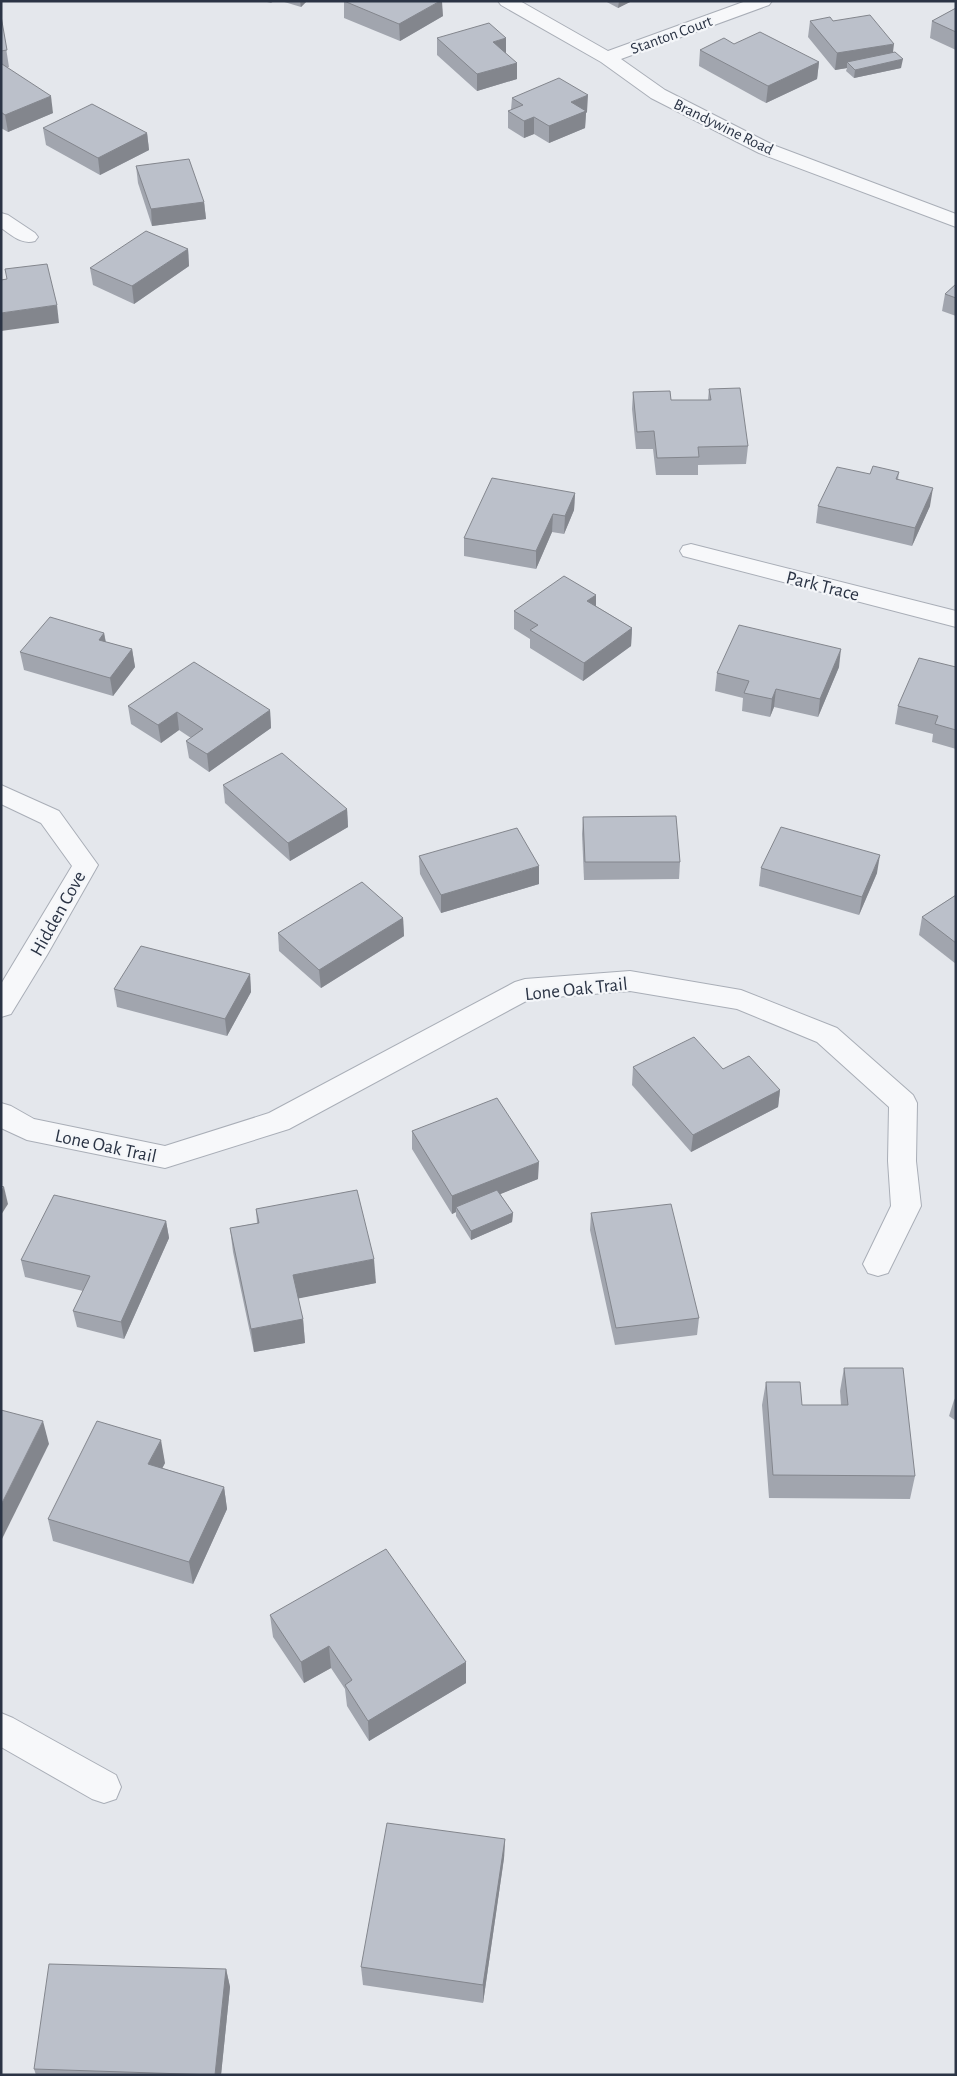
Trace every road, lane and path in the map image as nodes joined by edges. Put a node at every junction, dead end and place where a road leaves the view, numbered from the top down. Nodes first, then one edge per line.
1 (507, 1) edge
2 (763, 1) edge
3 (607, 58) junction
4 (1, 219) edge
5 (956, 222) edge
6 (28, 237) dead end
7 (691, 551) dead end
8 (956, 619) edge
9 (1, 794) edge
10 (1, 1007) edge
11 (1, 1114) edge
12 (878, 1264) dead end
13 (1, 1729) edge
14 (104, 1787) dead end

1 - 3 street, Brandywine Road
2 - 3 street, Stanton Court
3 - 5 street, Brandywine Road
4 - 6 street
7 - 8 street, Park Trace
9 - 10 street, Hidden Cove
11 - 12 street, Lone Oak Trail
13 - 14 street

